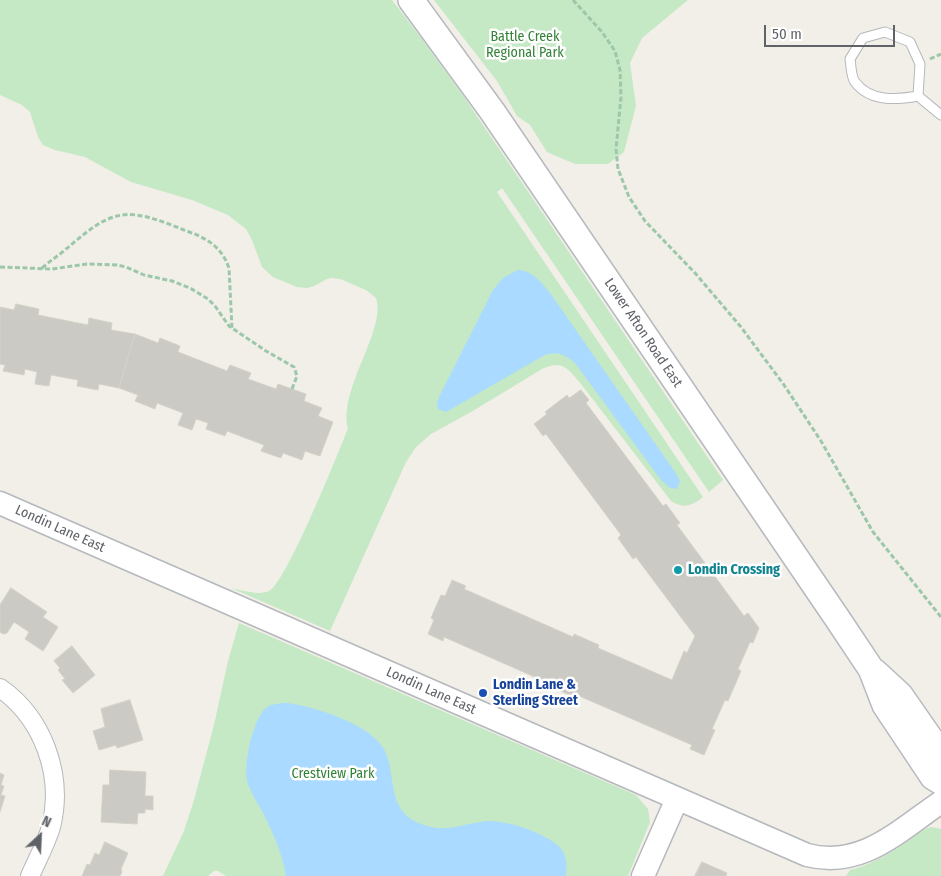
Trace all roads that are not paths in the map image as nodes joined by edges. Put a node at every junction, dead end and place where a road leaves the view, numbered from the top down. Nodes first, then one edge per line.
1 (411, 0) edge
2 (918, 96) junction
3 (941, 114) edge
4 (0, 504) edge
5 (871, 669) junction
6 (0, 688) edge
7 (941, 754) edge
8 (941, 782) edge
9 (677, 799) junction
10 (941, 802) edge
11 (30, 876) edge
12 (643, 876) edge

1 - 5 main road, Lower Afton Road East
2 - 2 lane
2 - 3 lane
4 - 9 street, Londin Lane East
5 - 7 main road, Lower Afton Road East
5 - 8 main road, Lower Afton Road East
6 - 11 street
9 - 10 street, Londin Lane East
9 - 12 street

